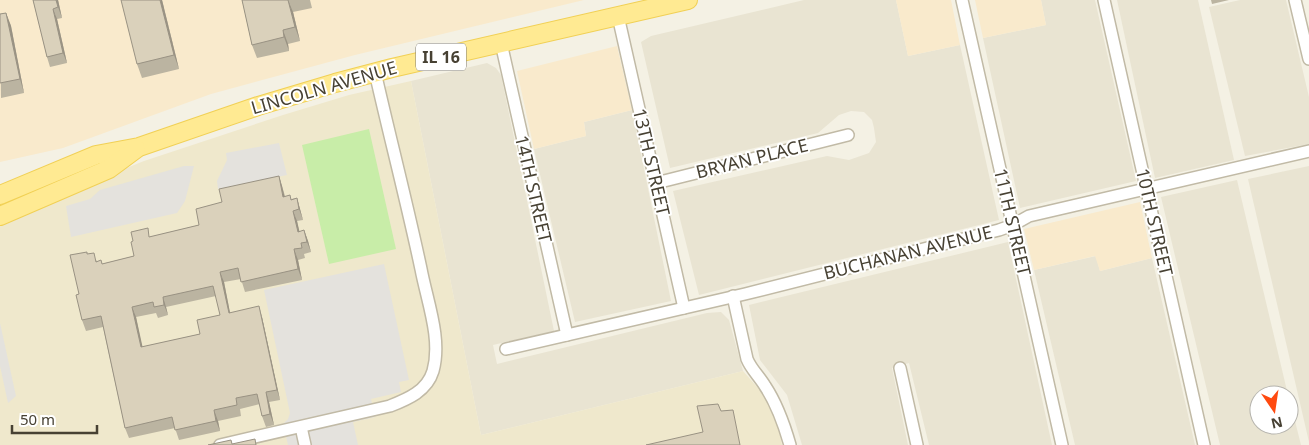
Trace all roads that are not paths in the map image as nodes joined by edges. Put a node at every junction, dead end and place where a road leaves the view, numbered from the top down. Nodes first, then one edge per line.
1 (688, 0) edge
2 (962, 0) edge
3 (1104, 0) edge
4 (1296, 0) edge
5 (618, 16) junction
6 (501, 43) junction
7 (1309, 58) edge
8 (375, 72) junction
9 (848, 135) dead end
10 (139, 147) junction
11 (1309, 151) edge
12 (656, 182) junction
13 (1146, 188) junction
14 (0, 195) edge
15 (0, 216) edge
16 (1013, 225) junction
17 (733, 296) junction
18 (684, 308) junction
19 (567, 335) junction
20 (506, 349) dead end
21 (900, 368) dead end
22 (301, 427) junction
23 (220, 445) edge
24 (305, 445) edge
25 (790, 445) edge
26 (917, 445) edge
27 (1062, 445) edge
28 (1204, 445) edge

1 - 5 main road, LINCOLN AVENUE / IL 16
2 - 16 street, 11TH STREET
3 - 13 street, 10TH STREET
4 - 7 street
5 - 6 main road, LINCOLN AVENUE / IL 16
5 - 12 street, 13TH STREET
6 - 8 main road, LINCOLN AVENUE / IL 16
6 - 19 street, 14TH STREET
8 - 10 main road, LINCOLN AVENUE / IL 16
8 - 22 street
9 - 12 street, BRYAN PLACE
10 - 14 main road, LINCOLN AVENUE / IL 16
10 - 15 main road, LINCOLN AVENUE / IL 16
11 - 13 street, BUCHANAN AVENUE
12 - 18 street, 13TH STREET
13 - 16 street, BUCHANAN AVENUE
13 - 28 street, 10TH STREET
16 - 17 street, BUCHANAN AVENUE
16 - 27 street, 11TH STREET
17 - 18 street, BUCHANAN AVENUE
17 - 25 street
18 - 19 street, BUCHANAN AVENUE
19 - 20 street, BUCHANAN AVENUE
21 - 26 street
22 - 23 street
22 - 24 street

